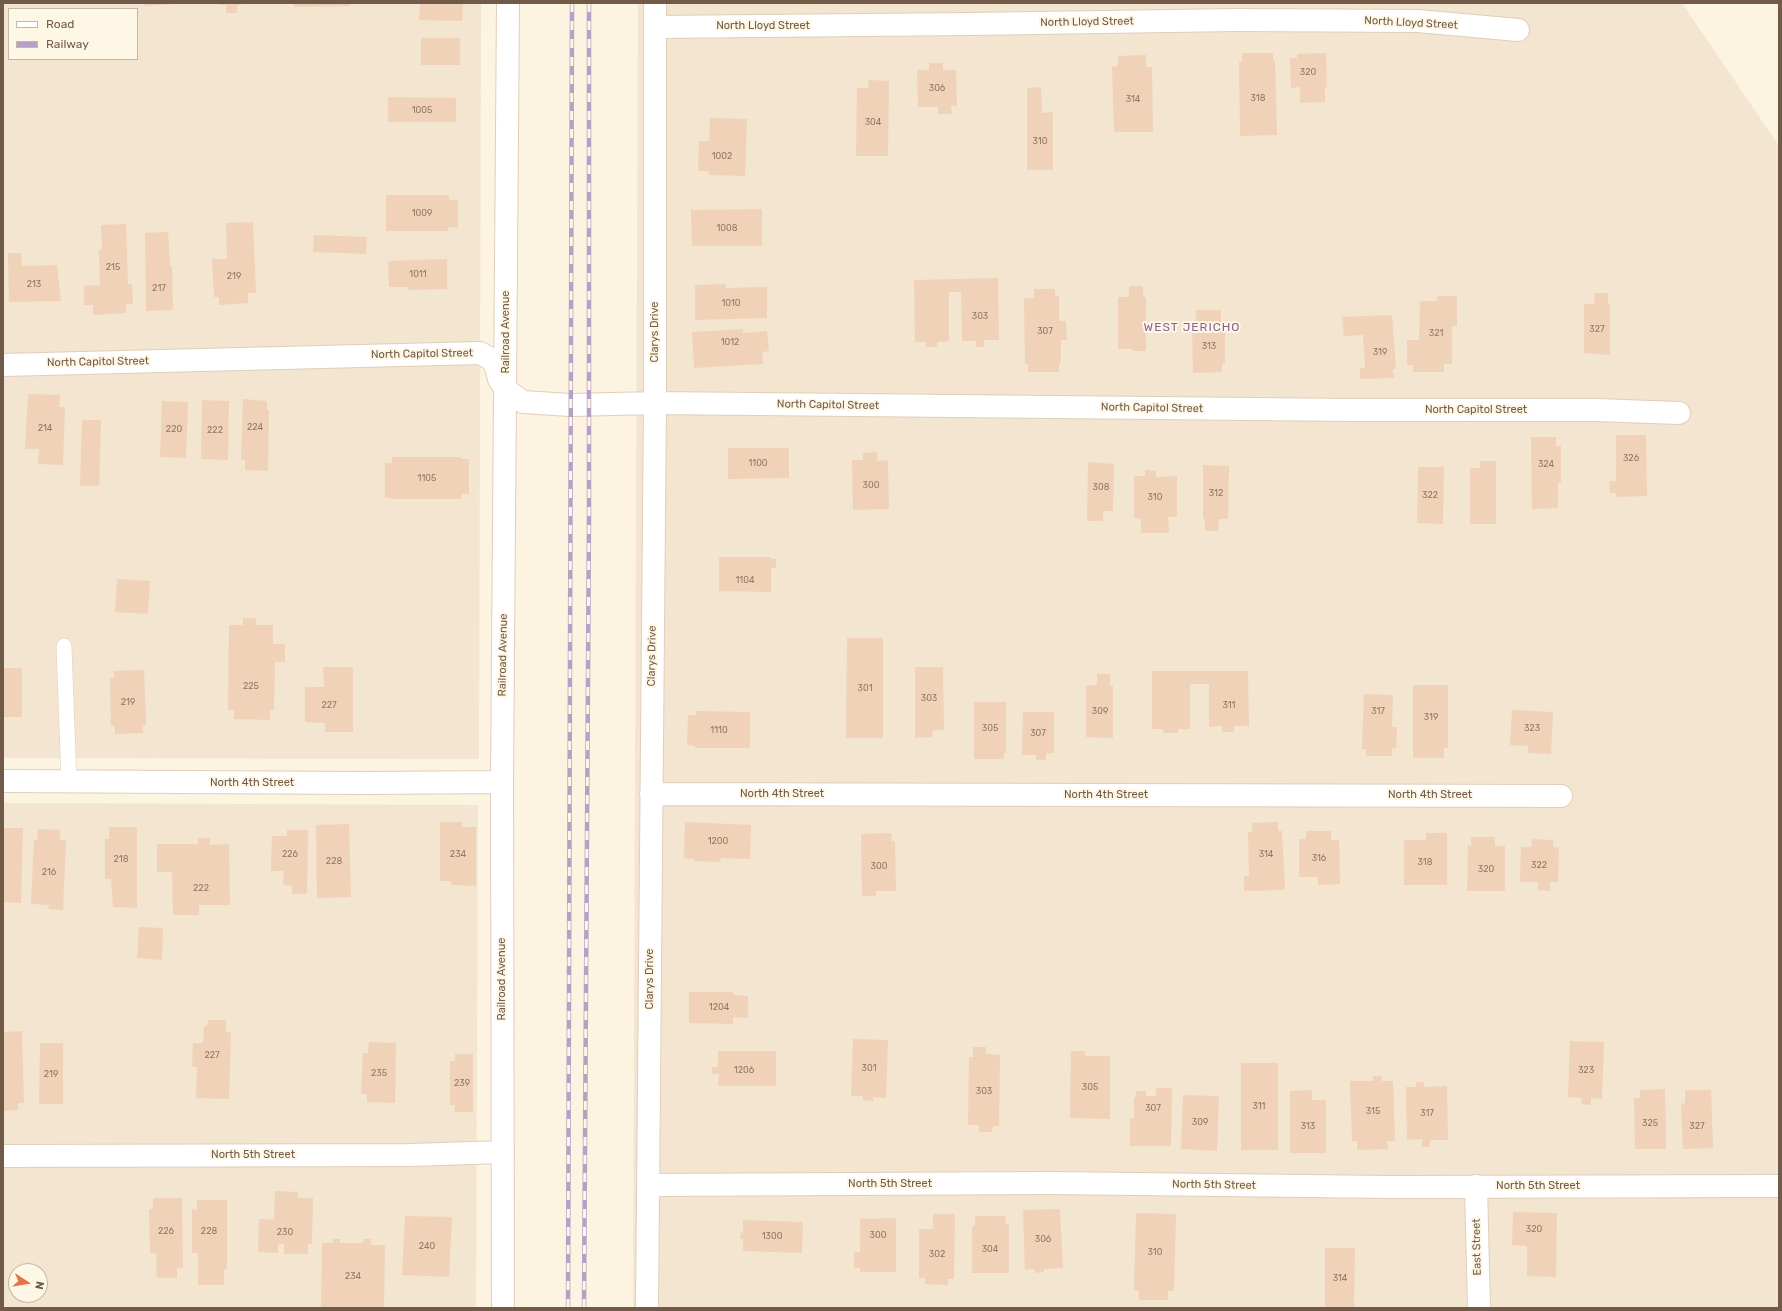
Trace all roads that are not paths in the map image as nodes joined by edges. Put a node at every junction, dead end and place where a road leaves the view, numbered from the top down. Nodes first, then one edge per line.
1 (508, 3) edge
2 (655, 3) edge
3 (655, 27) junction
4 (1518, 30) dead end
5 (3, 364) edge
6 (506, 390) junction
7 (655, 403) junction
8 (1679, 413) dead end
9 (64, 646) dead end
10 (3, 781) edge
11 (69, 782) junction
12 (502, 782) junction
13 (651, 794) junction
14 (1561, 796) dead end
15 (503, 1152) junction
16 (3, 1156) edge
17 (648, 1185) junction
18 (1476, 1186) junction
19 (1779, 1186) edge
20 (503, 1308) edge
21 (647, 1308) edge
22 (1479, 1308) edge

1 - 6 street, Railroad Avenue
2 - 3 street, Clarys Drive
3 - 4 street, North Lloyd Street
3 - 7 street, Clarys Drive
5 - 6 street, North Capitol Street
6 - 7 street, North Capitol Street
6 - 12 street, Railroad Avenue
7 - 8 street, North Capitol Street
7 - 13 street, Clarys Drive
9 - 11 lane
10 - 11 street, North 4th Street
11 - 12 street, North 4th Street
12 - 15 street, Railroad Avenue
13 - 14 street, North 4th Street
13 - 17 street, Clarys Drive
15 - 16 street, North 5th Street
15 - 20 street, Railroad Avenue
17 - 18 street, North 5th Street
17 - 21 street, Clarys Drive
18 - 19 street, North 5th Street
18 - 22 street, East Street

